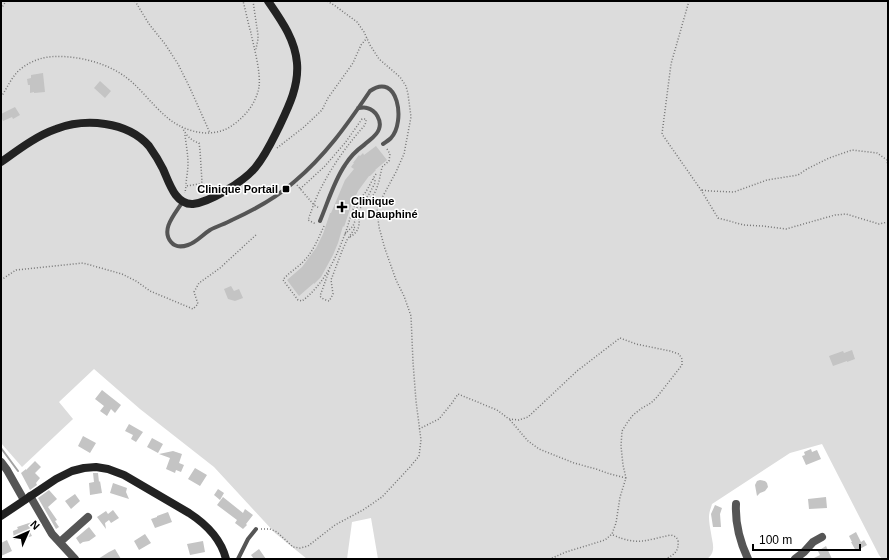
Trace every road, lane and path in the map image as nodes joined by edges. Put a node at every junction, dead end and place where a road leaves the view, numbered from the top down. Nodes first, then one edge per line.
1 (6, 1) edge
2 (135, 1) edge
3 (243, 1) edge
4 (253, 1) edge
5 (268, 1) edge
6 (327, 1) edge
7 (689, 1) edge
8 (1, 9) edge
9 (255, 51) junction
10 (1, 97) edge
11 (358, 108) junction
12 (182, 127) junction
13 (185, 133) junction
14 (210, 133) junction
15 (383, 144) joint
16 (276, 149) dead end
17 (1, 162) edge
18 (888, 168) edge
19 (396, 172) dead end
20 (376, 174) dead end
21 (373, 179) junction
22 (295, 182) junction
23 (186, 186) junction
24 (300, 189) junction
25 (701, 190) junction
26 (183, 202) junction
27 (314, 205) junction
28 (325, 210) junction
29 (888, 222) edge
30 (319, 223) junction
31 (353, 226) junction
32 (257, 234) dead end
33 (345, 234) junction
34 (348, 238) junction
35 (329, 267) junction
36 (1, 280) edge
37 (509, 419) junction
38 (419, 429) junction
39 (1, 462) edge
40 (626, 478) junction
41 (27, 498) junction
42 (736, 504) dead end
43 (1, 516) edge
44 (88, 517) dead end
45 (256, 530) joint
46 (612, 534) junction
47 (822, 537) dead end
48 (60, 542) junction
49 (74, 559) edge
50 (226, 559) edge
51 (238, 559) edge
52 (550, 559) edge
53 (666, 559) edge
54 (748, 559) edge
55 (795, 559) edge

1 - 8 path
2 - 14 path
3 - 9 path
4 - 9 path
5 - 26 main road
6 - 16 path
7 - 25 path
9 - 14 path
10 - 12 path
11 - 15 lane
11 - 22 lane
11 - 28 lane
12 - 13 path
12 - 14 path
13 - 23 path
13 - 23 path
15 - 34 path
17 - 26 main road
18 - 25 path
19 - 38 path
20 - 21 path
21 - 31 path
21 - 33 path
22 - 24 path
22 - 26 lane
23 - 26 path
24 - 27 path
24 - 27 path
25 - 29 path
27 - 28 path
27 - 30 path
28 - 30 lane
30 - 35 path
31 - 33 path
31 - 34 path
32 - 36 path
33 - 35 path
34 - 35 path
37 - 38 path
37 - 40 path
37 - 40 path
38 - 45 path
39 - 41 street
40 - 46 path
41 - 43 main road
41 - 48 street
41 - 50 main road
42 - 54 street
44 - 48 street
45 - 51 lane
46 - 52 path
46 - 53 path
47 - 55 street
48 - 49 street

